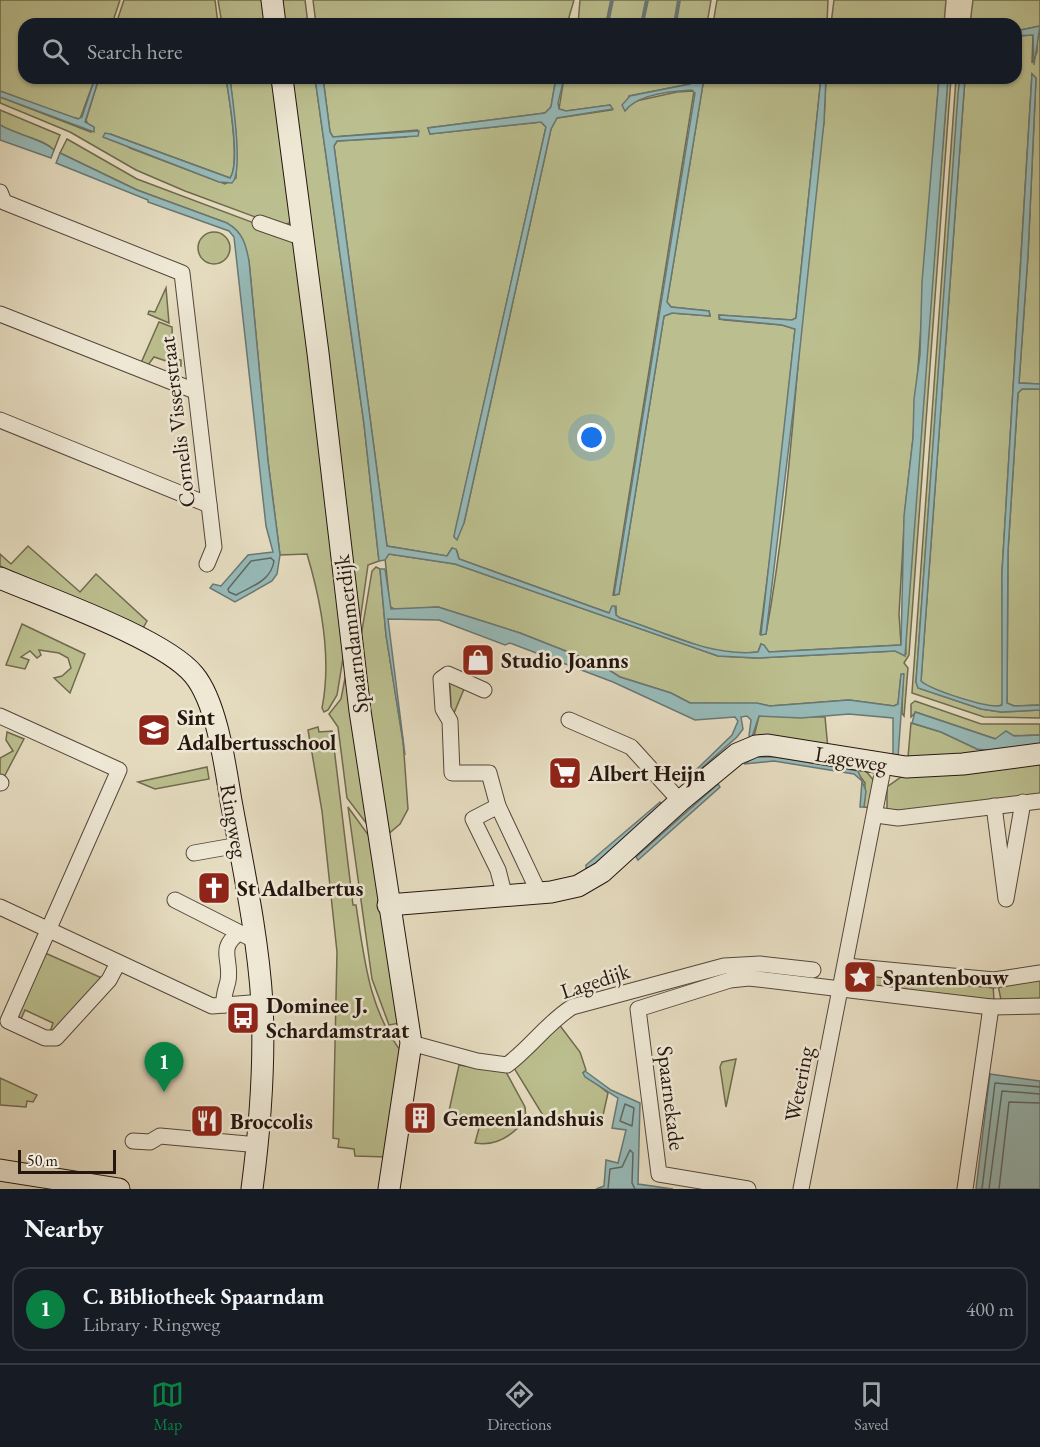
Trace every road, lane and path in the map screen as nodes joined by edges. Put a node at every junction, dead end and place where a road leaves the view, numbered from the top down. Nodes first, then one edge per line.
1 (272, 0) edge
2 (274, 18) edge
3 (283, 84) edge
4 (1, 203) edge
5 (260, 223) dead end
6 (303, 238) junction
7 (0, 314) edge
8 (195, 391) junction
9 (0, 420) edge
10 (209, 506) junction
11 (207, 564) dead end
12 (0, 578) edge
13 (484, 690) dead end
14 (0, 716) edge
15 (569, 720) dead end
16 (1040, 754) edge
17 (884, 764) junction
18 (680, 801) junction
19 (1040, 801) edge
20 (1023, 802) junction
21 (498, 806) junction
22 (994, 806) junction
23 (876, 815) junction
24 (239, 845) junction
25 (194, 853) dead end
26 (539, 893) junction
27 (505, 897) junction
28 (175, 900) dead end
29 (388, 905) junction
30 (0, 907) edge
31 (49, 930) junction
32 (246, 937) junction
33 (118, 963) junction
34 (846, 966) junction
35 (813, 970) dead end
36 (1040, 973) edge
37 (842, 988) junction
38 (262, 1002) junction
39 (224, 1005) junction
40 (1040, 1006) edge
41 (991, 1007) junction
42 (638, 1009) joint
43 (4, 1019) edge
44 (411, 1043) junction
45 (134, 1141) dead end
46 (258, 1145) junction
47 (0, 1170) edge
48 (119, 1189) edge
49 (252, 1189) edge
50 (389, 1189) edge
51 (748, 1189) edge
52 (801, 1189) edge
53 (965, 1189) edge

1 - 2 street
3 - 6 street, Spaarndammerdijk
4 - 8 street, Cornelis Visserstraat
5 - 6 street
6 - 29 street, Spaarndammerdijk
7 - 8 street
8 - 10 street, Cornelis Visserstraat
9 - 10 street
10 - 11 street, Cornelis Visserstraat
12 - 24 street, Ringweg
13 - 21 street
14 - 31 street
15 - 18 street
16 - 17 street, Lageweg
17 - 18 street, Lageweg
17 - 23 street
18 - 26 street, Lageweg
19 - 20 street
20 - 22 street
20 - 22 street
21 - 26 street
21 - 27 street
22 - 23 street
23 - 34 street
24 - 25 street
24 - 32 street, Ringweg
26 - 27 street, Lageweg
27 - 29 street, Lageweg
28 - 32 street
29 - 44 street, Spaarndammerdijk
30 - 31 street
31 - 33 street
31 - 43 street
32 - 38 street, Ringweg
32 - 39 street
33 - 39 street
33 - 43 street
34 - 36 street
34 - 37 street
35 - 44 street, Lagedijk
37 - 41 street, Lagedijk
37 - 42 street, Lagedijk
37 - 52 street, Wetering
38 - 39 street
38 - 46 street, Ringweg
40 - 41 street, Lagedijk
41 - 53 street
42 - 51 street, Spaarnekade
44 - 50 street, Spaarndammerdijk
45 - 46 street
46 - 49 street, Ringweg
47 - 48 street

